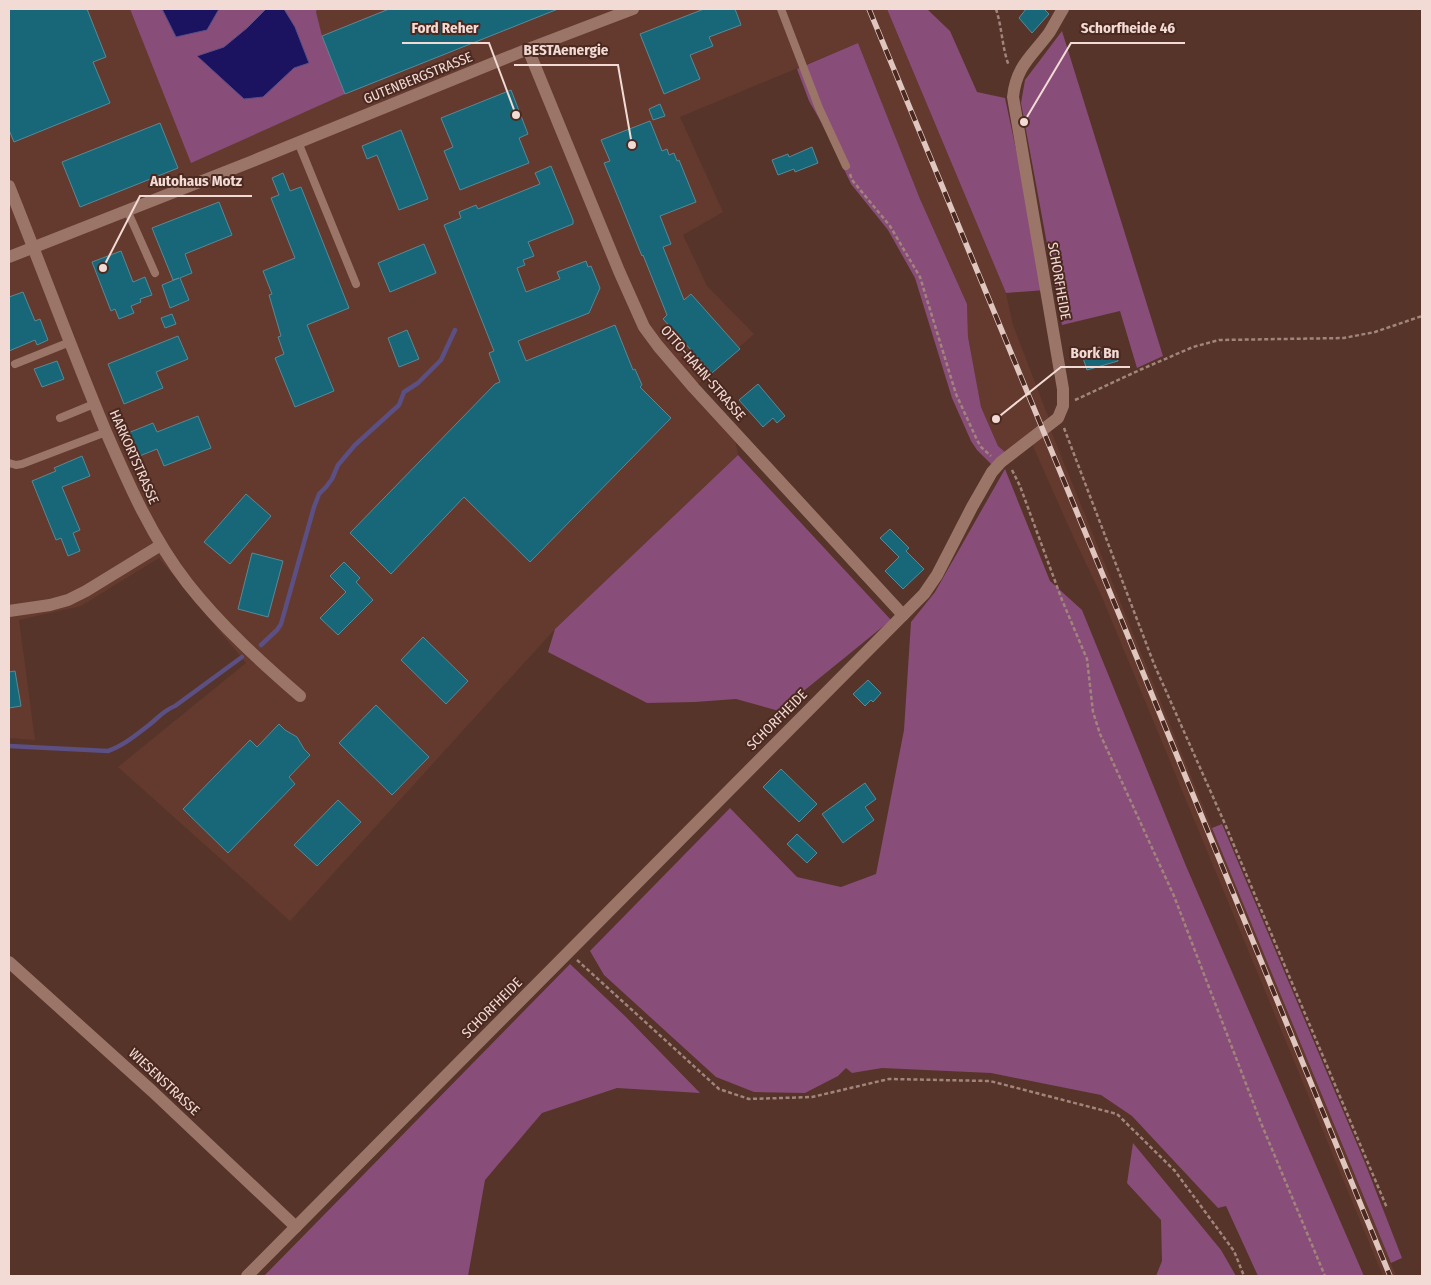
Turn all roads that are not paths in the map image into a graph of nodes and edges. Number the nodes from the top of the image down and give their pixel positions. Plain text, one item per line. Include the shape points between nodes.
1 (633, 9) edge
2 (781, 9) edge
3 (1063, 9) edge
4 (528, 49) junction
5 (298, 142) junction
6 (846, 166) road end
7 (9, 186) edge
8 (128, 210) junction
9 (33, 247) junction
10 (9, 257) edge
11 (155, 274) dead end
12 (356, 284) dead end
13 (70, 342) junction
14 (16, 364) dead end
15 (94, 404) junction
16 (60, 418) dead end
17 (106, 432) junction
18 (9, 463) edge
19 (161, 545) junction
20 (9, 611) edge
21 (903, 615) junction
22 (300, 696) dead end
23 (9, 962) edge
24 (296, 1227) junction
25 (247, 1276) edge

1 - 4 street, GUTENBERGSTRASSE
2 - 6 lane via 819,108
3 - 21 street, SCHORFHEIDE via 1024,63 1013,97 1063,389 1062,409 1058,418 992,472 937,575
4 - 5 street, GUTENBERGSTRASSE
4 - 21 street, OTTO-HAHN-STRASSE via 644,327 694,388
5 - 8 street, GUTENBERGSTRASSE
5 - 12 lane
7 - 9 street, HARKORTSTRASSE
8 - 9 street, GUTENBERGSTRASSE
8 - 11 lane
9 - 10 street, GUTENBERGSTRASSE
9 - 13 street, HARKORTSTRASSE
13 - 14 lane
13 - 15 street, HARKORTSTRASSE
15 - 16 lane
15 - 17 street, HARKORTSTRASSE
17 - 18 lane via 22,464
17 - 19 street, HARKORTSTRASSE via 142,512
19 - 20 street via 68,600
19 - 22 street, HARKORTSTRASSE via 188,584 216,616
21 - 24 street, SCHORFHEIDE
23 - 24 street, WIESENSTRASSE
24 - 25 street, SCHORFHEIDE

